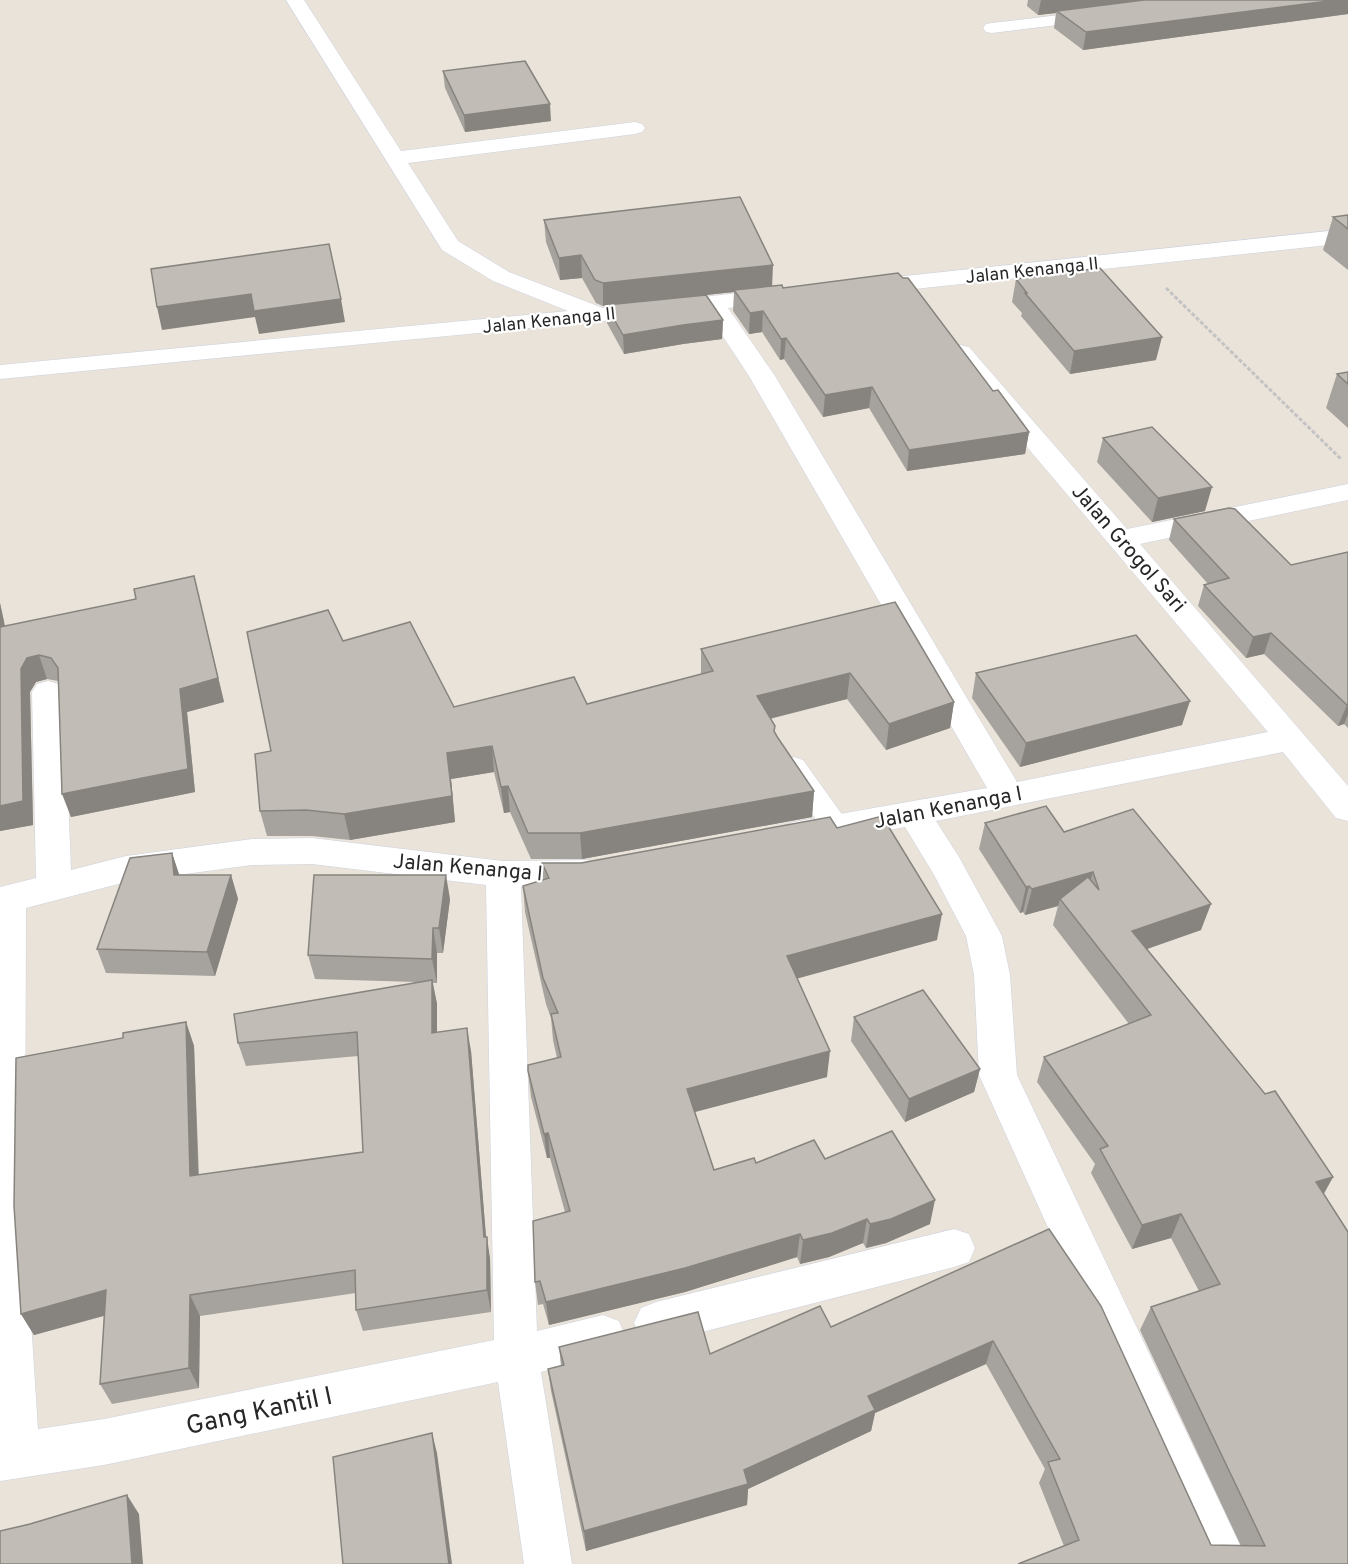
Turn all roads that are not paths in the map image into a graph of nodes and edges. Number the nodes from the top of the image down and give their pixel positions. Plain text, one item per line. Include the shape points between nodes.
1 (295, 0) edge
2 (1116, 13) edge
3 (992, 28) dead end
4 (635, 128) dead end
5 (396, 158) junction
6 (1348, 236) edge
7 (843, 290) edge
8 (796, 294) edge
9 (712, 303) junction
10 (602, 315) junction
11 (944, 331) edge
12 (0, 372) edge
13 (1348, 492) edge
14 (1121, 538) junction
15 (48, 692) dead end
16 (1290, 739) junction
17 (787, 756) edge
18 (1008, 796) junction
19 (1348, 809) edge
20 (913, 813) junction
21 (836, 827) junction
22 (767, 840) edge
23 (616, 868) edge
24 (503, 874) junction
25 (54, 887) junction
26 (4, 900) edge
27 (954, 1248) dead end
28 (516, 1357) junction
29 (8, 1456) edge
30 (548, 1564) edge
31 (1225, 1564) edge

1 - 5 street
2 - 3 street
4 - 5 street
5 - 10 street via 450,245 472,262 500,277
6 - 7 street, Jalan Kenanga II via 1136,259 920,292
8 - 9 street, Jalan Kenanga II
9 - 10 street, Jalan Kenanga II
9 - 18 street via 762,376
10 - 12 street, Jalan Kenanga II
11 - 14 street, Jalan Grogol Sari
13 - 14 street
14 - 16 street, Jalan Grogol Sari
15 - 25 street
16 - 18 street, Jalan Kenanga I
16 - 19 street, Jalan Grogol Sari
17 - 21 lane
18 - 20 street, Jalan Kenanga I
20 - 21 street, Jalan Kenanga I
20 - 31 street via 984,936 992,975 998,1075
21 - 22 street, Jalan Kenanga I
23 - 24 street, Jalan Kenanga I via 582,874
24 - 25 street, Jalan Kenanga I via 312,851 252,852 126,869
24 - 28 street
25 - 26 street, Jalan Kenanga I
26 - 29 street
27 - 28 street, Gang Kantil I
28 - 29 street, Gang Kantil I via 104,1442
28 - 30 street

